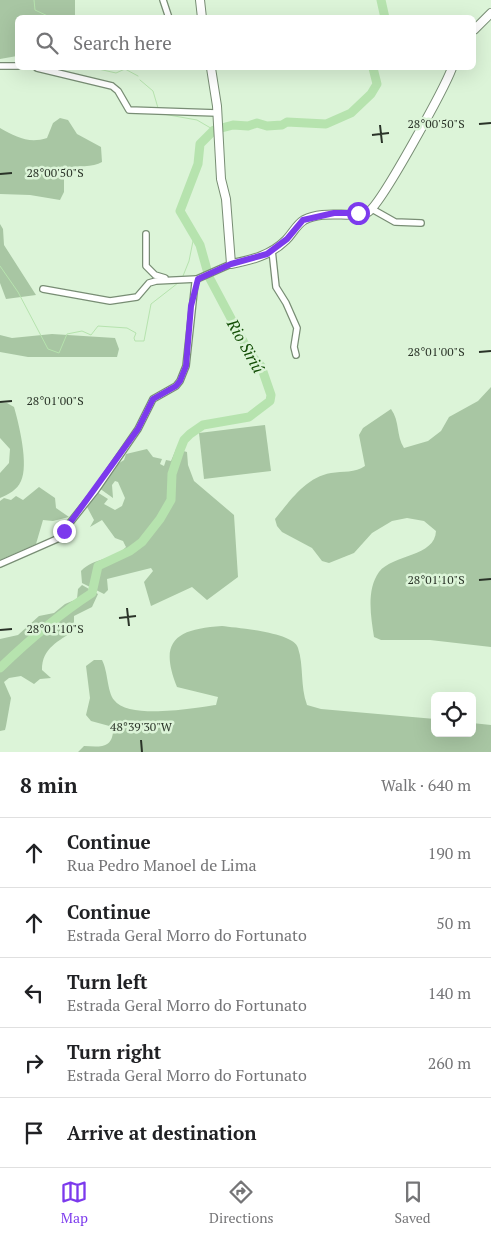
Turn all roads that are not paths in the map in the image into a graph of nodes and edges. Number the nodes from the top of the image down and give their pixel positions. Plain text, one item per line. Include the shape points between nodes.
1 (164, 0) edge
2 (200, 0) edge
3 (491, 13) edge
4 (169, 15) edge
5 (202, 15) edge
6 (476, 28) edge
7 (0, 66) edge
8 (15, 66) edge
9 (45, 70) edge
10 (211, 70) edge
11 (451, 70) edge
12 (217, 113) junction
13 (372, 208) junction
14 (421, 223) dead end
15 (146, 234) dead end
16 (272, 250) junction
17 (231, 264) junction
18 (167, 279) junction
19 (198, 279) junction
20 (43, 289) dead end
21 (296, 355) dead end
22 (0, 564) edge

1 - 4 street
2 - 5 street
3 - 6 street
7 - 8 street
9 - 12 street via 112,86 129,110
10 - 12 street
11 - 13 street via 389,186
12 - 17 street
13 - 14 street via 395,222
13 - 16 street via 367,212 334,213 303,220 287,239
15 - 18 street via 146,266 155,275
16 - 17 street via 261,257
16 - 21 street via 276,287 297,328
17 - 19 street
18 - 19 street
18 - 20 street via 149,283 137,297 115,301
19 - 22 street via 191,306 186,366 180,381 153,399 138,429 57,539

